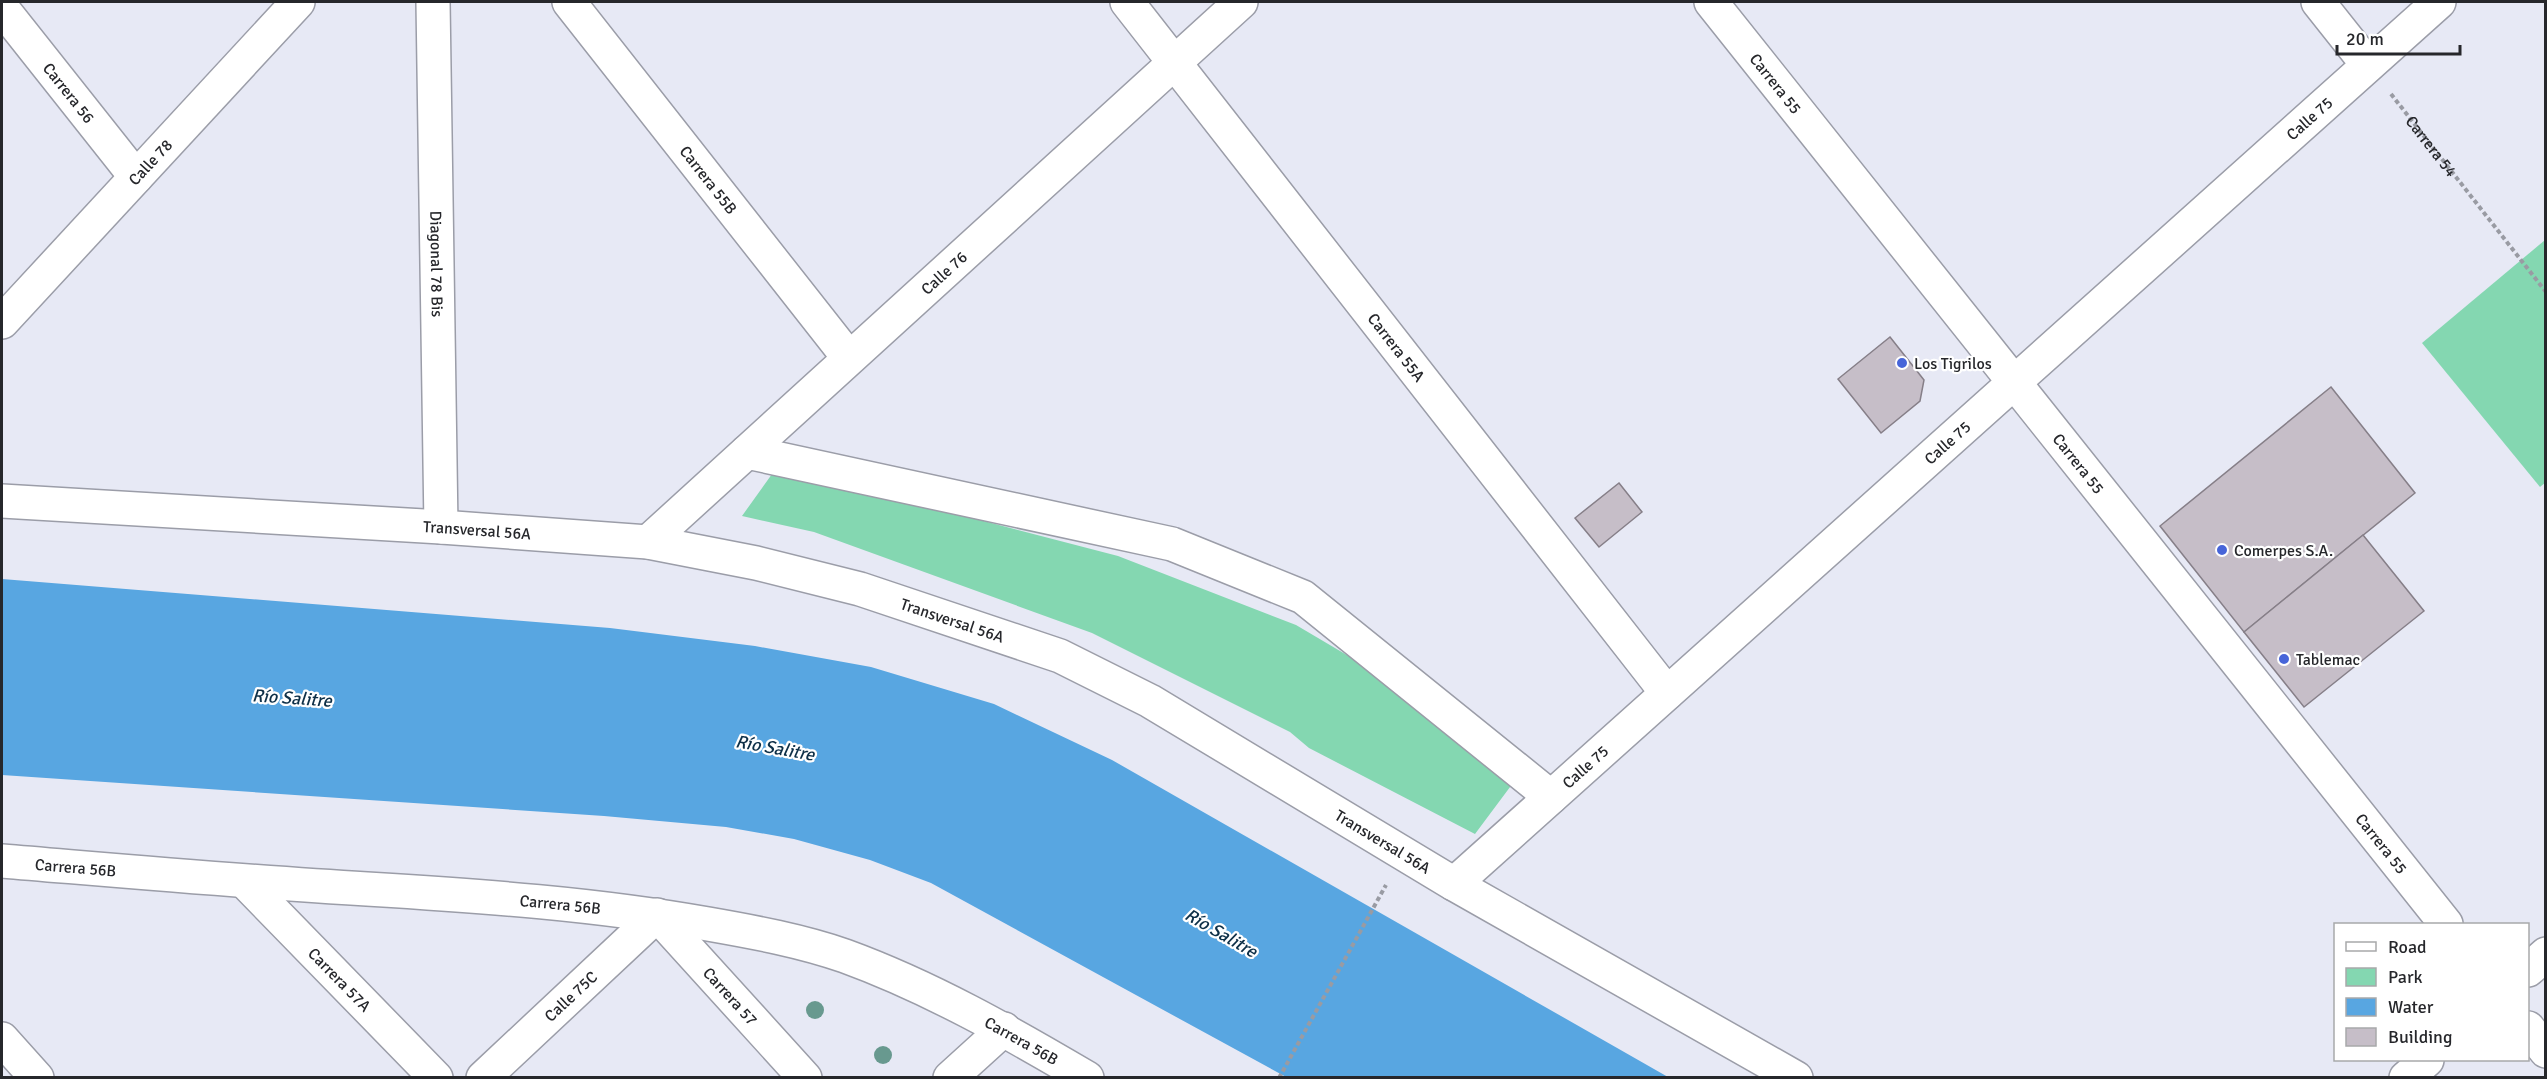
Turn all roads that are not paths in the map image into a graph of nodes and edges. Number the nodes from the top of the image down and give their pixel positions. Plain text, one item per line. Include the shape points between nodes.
1 (298, 2) edge
2 (433, 2) edge
3 (569, 2) edge
4 (1127, 2) edge
5 (1241, 2) edge
6 (1711, 2) edge
7 (2318, 2) edge
8 (2439, 2) edge
9 (2, 8) edge
10 (1174, 62) junction
11 (2368, 65) junction
12 (136, 177) junction
13 (2, 322) edge
14 (849, 358) junction
15 (2015, 381) junction
16 (747, 452) junction
17 (2, 501) edge
18 (441, 527) junction
19 (648, 542) junction
20 (1666, 693) junction
21 (1551, 797) junction
22 (2, 861) edge
23 (245, 882) junction
24 (1454, 884) junction
25 (657, 915) junction
26 (2445, 923) edge
27 (2546, 954) edge
28 (2529, 969) edge
29 (1004, 1029) junction
30 (2529, 1029) edge
31 (2, 1039) edge
32 (2546, 1051) edge
33 (2425, 1061) edge
34 (37, 1077) edge
35 (436, 1077) edge
36 (483, 1077) edge
37 (805, 1077) edge
38 (950, 1077) edge
39 (1087, 1077) edge
40 (1796, 1077) edge
41 (2406, 1077) edge

1 - 12 street, Calle 78
2 - 18 street, Diagonal 78 Bis
3 - 14 street, Carrera 55B
4 - 10 street, Carrera 55A
5 - 10 street, Calle 76
6 - 15 street, Carrera 55
7 - 11 street
8 - 11 street, Calle 75
9 - 12 street, Carrera 56
10 - 14 street, Calle 76
10 - 20 street, Carrera 55A
11 - 15 street, Calle 75
12 - 13 street, Calle 78
14 - 16 street, Calle 76
15 - 20 street, Calle 75
15 - 26 street, Carrera 55
16 - 19 street, Calle 76
16 - 21 street via 1172,544 1303,597
17 - 18 street, Transversal 56A
18 - 19 street, Transversal 56A
19 - 24 street, Transversal 56A via 860,589 1060,656 1150,701
20 - 21 street, Calle 75
21 - 24 street, Calle 75
22 - 23 street, Carrera 56B
23 - 25 street, Carrera 56B via 481,896
23 - 35 street, Carrera 57A
24 - 40 street, Transversal 56A
25 - 29 street, Carrera 56B via 752,932 844,956
25 - 36 street, Calle 75C
25 - 37 street, Carrera 57
27 - 28 street
29 - 38 street
29 - 39 street, Carrera 56B
30 - 32 street
31 - 34 street
33 - 41 street

